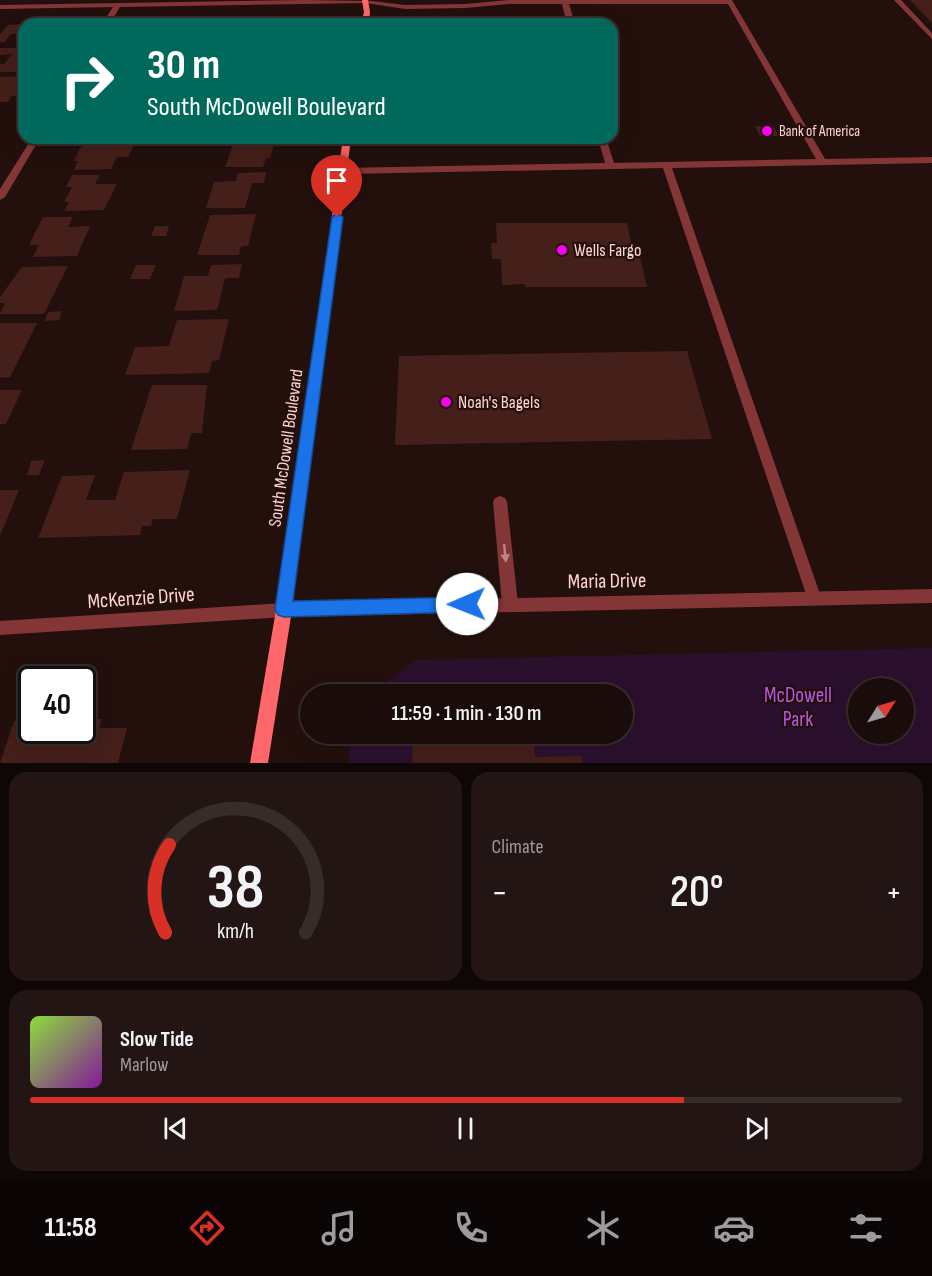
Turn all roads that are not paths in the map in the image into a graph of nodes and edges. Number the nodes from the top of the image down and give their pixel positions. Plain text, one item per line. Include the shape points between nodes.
1 (368, 0) edge
2 (494, 0) edge
3 (897, 0) edge
4 (565, 1) edge
5 (730, 1) edge
6 (508, 2) junction
7 (117, 7) junction
8 (0, 8) edge
9 (110, 18) edge
10 (366, 18) edge
11 (569, 18) edge
12 (932, 37) edge
13 (32, 144) edge
14 (346, 144) edge
15 (604, 144) edge
16 (932, 160) edge
17 (822, 162) junction
18 (667, 165) junction
19 (610, 166) junction
20 (343, 171) junction
21 (0, 197) edge
22 (500, 502) dead end
23 (932, 596) edge
24 (813, 597) junction
25 (510, 604) junction
26 (284, 609) junction
27 (0, 628) edge
28 (259, 763) edge

1 - 6 street via 405,7
1 - 7 street
1 - 10 main road
2 - 6 street
3 - 12 street
4 - 5 street
4 - 6 street
4 - 11 street
5 - 17 street
7 - 8 street
7 - 9 street
13 - 21 street
14 - 20 main road, South McDowell Boulevard
15 - 19 street
16 - 17 street
17 - 18 street
18 - 19 street
18 - 24 street
19 - 20 street
20 - 26 main road, South McDowell Boulevard
22 -> 25 street
23 - 24 street, Maria Drive
24 - 25 street, Maria Drive
25 - 26 street, Maria Drive
26 - 27 street, McKenzie Drive
26 - 28 main road, South McDowell Boulevard

